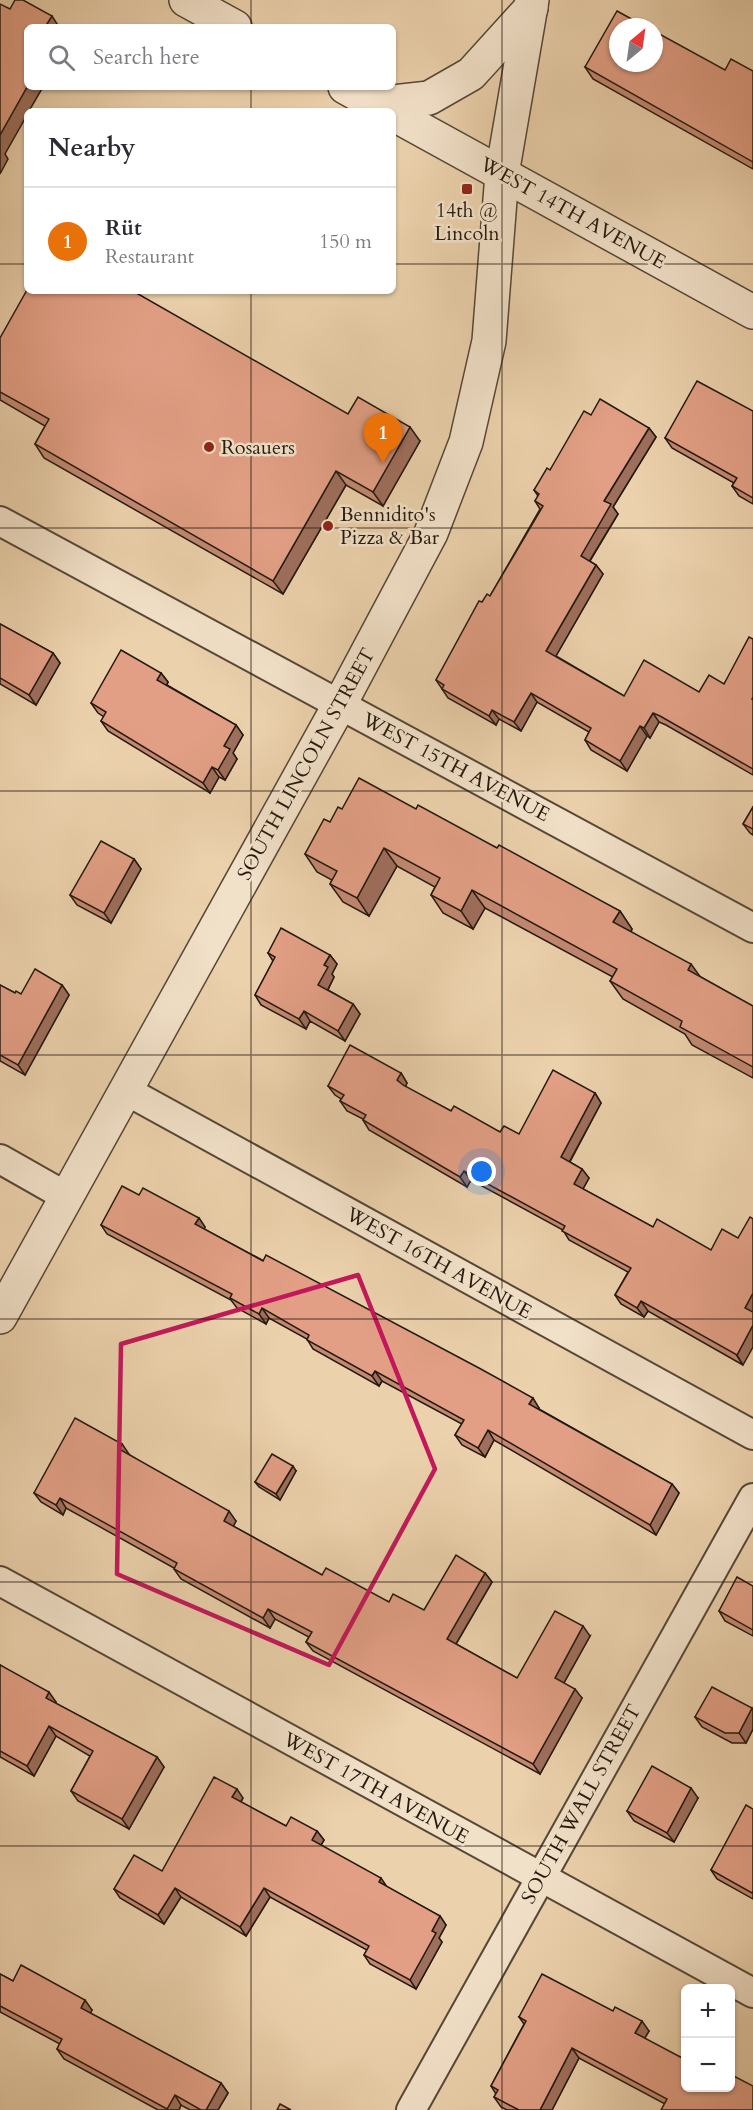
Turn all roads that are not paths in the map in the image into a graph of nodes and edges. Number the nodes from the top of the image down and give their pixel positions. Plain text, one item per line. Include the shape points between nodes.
1 (186, 0) edge
2 (532, 4) edge
3 (230, 24) edge
4 (350, 90) edge
5 (383, 108) edge
6 (389, 108) edge
7 (396, 115) edge
8 (502, 174) junction
9 (753, 312) edge
10 (0, 521) edge
11 (340, 704) junction
12 (753, 928) edge
13 (125, 1090) junction
14 (0, 1159) edge
15 (67, 1197) junction
16 (0, 1317) edge
17 (753, 1435) edge
18 (753, 1498) edge
19 (0, 1581) edge
20 (540, 1878) junction
21 (753, 1993) edge
22 (411, 2110) edge

1 - 3 street
2 - 6 street via 471,74 429,98
2 - 8 street, SOUTH LINCOLN STREET
4 - 5 street, WEST 14TH AVENUE
7 - 8 street, WEST 14TH AVENUE
8 - 9 street, WEST 14TH AVENUE
8 - 11 street, SOUTH LINCOLN STREET via 489,341 466,442 431,533
10 - 11 street, WEST 15TH AVENUE
11 - 12 street, WEST 15TH AVENUE
11 - 13 street, SOUTH LINCOLN STREET
13 - 15 street, SOUTH LINCOLN STREET
13 - 17 street, WEST 16TH AVENUE
14 - 15 street
15 - 16 street, SOUTH LINCOLN STREET
18 - 20 street, SOUTH WALL STREET
19 - 20 street, WEST 17TH AVENUE
20 - 21 street, WEST 17TH AVENUE
20 - 22 street, SOUTH WALL STREET

